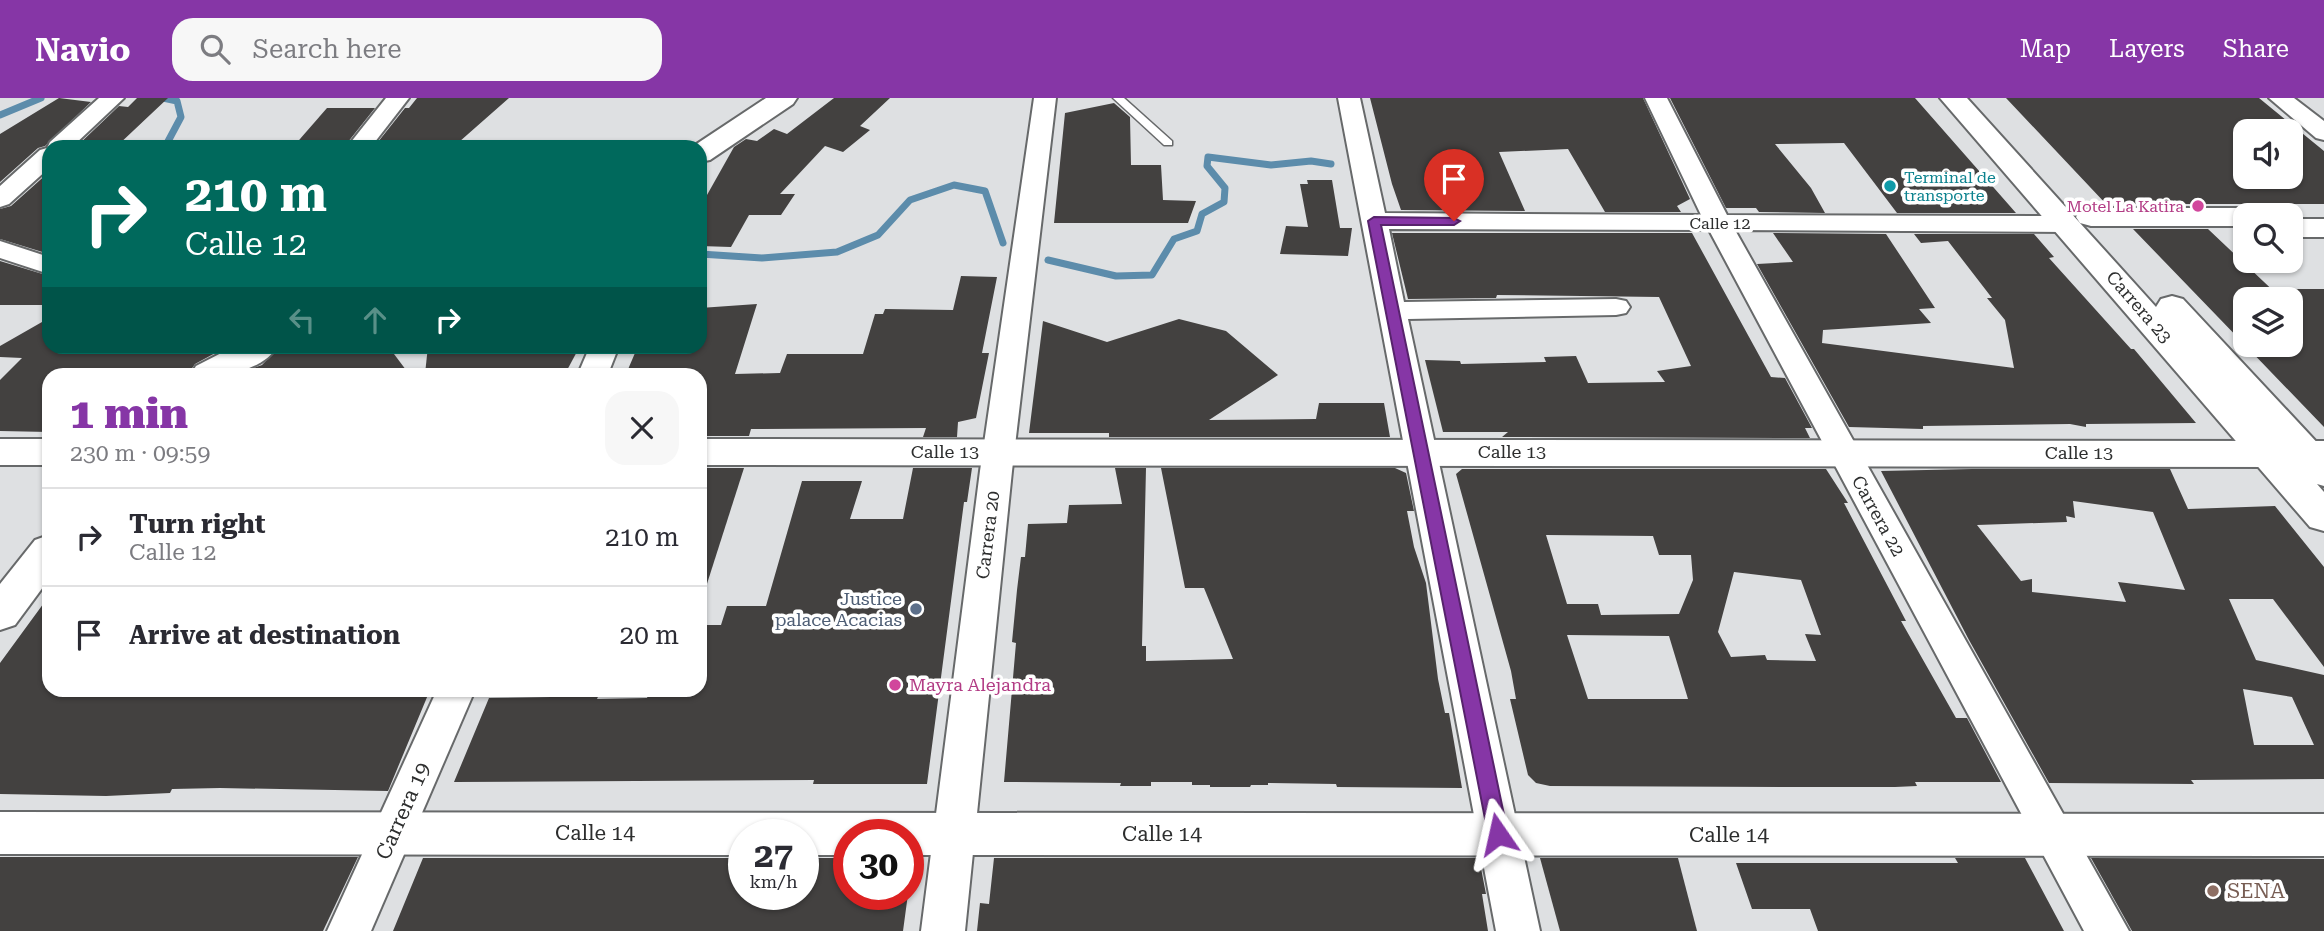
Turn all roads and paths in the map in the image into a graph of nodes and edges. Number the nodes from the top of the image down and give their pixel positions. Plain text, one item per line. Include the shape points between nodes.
1 (113, 98) edge
2 (398, 98) edge
3 (784, 98) edge
4 (1045, 98) edge
5 (1118, 98) edge
6 (1349, 98) edge
7 (1656, 98) edge
8 (1953, 98) edge
9 (1980, 98) edge
10 (2280, 98) edge
11 (2324, 133) edge
12 (66, 140) edge
13 (365, 140) edge
14 (1168, 143) dead end
15 (707, 149) edge
16 (42, 161) edge
17 (0, 199) edge
18 (2233, 217) edge
19 (2303, 217) edge
20 (2324, 217) edge
21 (1374, 221) junction
22 (1718, 223) junction
23 (2086, 223) junction
24 (2233, 228) edge
25 (2303, 228) edge
26 (2324, 228) edge
27 (0, 249) edge
28 (42, 264) edge
29 (1616, 307) dead end
30 (1392, 311) junction
31 (247, 354) edge
32 (220, 368) edge
33 (0, 452) edge
34 (42, 452) edge
35 (998, 452) junction
36 (1421, 452) junction
37 (1843, 452) junction
38 (707, 453) edge
39 (2266, 453) junction
40 (2318, 460) edge
41 (2324, 517) edge
42 (42, 559) edge
43 (0, 614) edge
44 (453, 697) edge
45 (0, 832) edge
46 (394, 833) junction
47 (954, 834) junction
48 (1498, 834) junction
49 (2054, 835) junction
50 (2324, 835) edge
51 (349, 931) edge
52 (943, 931) edge
53 (1518, 931) edge
54 (2107, 931) edge

1 - 12 street
2 - 13 street
3 - 15 street
4 - 35 street, Carrera 20
5 - 14 lane
6 - 21 street
7 - 22 street, Carrera 22
8 - 23 street, Carrera 23
9 - 23 street, Carrera 23
10 - 11 street
16 - 17 street
18 - 23 street, Calle 12
19 - 20 street
21 - 22 street, Calle 12
21 - 30 street
22 - 23 street, Calle 12
22 - 37 street, Carrera 22
23 - 24 street, Calle 12
23 - 39 street, Carrera 23
23 - 40 street, Carrera 23
25 - 26 street
27 - 28 street
29 - 30 street
30 - 36 street
31 - 32 street
33 - 34 street
35 - 36 street, Calle 13
35 - 38 street, Calle 13
35 - 47 street, Carrera 20
36 - 37 street, Calle 13
36 - 48 street
37 - 39 street, Calle 13
37 - 49 street, Carrera 22
39 - 40 street, Calle 13
39 - 41 street, Carrera 23
42 - 43 street
44 - 46 street, Carrera 19
45 - 46 street, Calle 14
46 - 47 street, Calle 14
46 - 51 street, Carrera 19
47 - 48 street, Calle 14
47 - 52 street, Carrera 20
48 - 49 street, Calle 14
48 - 53 street
49 - 50 street, Calle 14
49 - 54 street, Carrera 22

